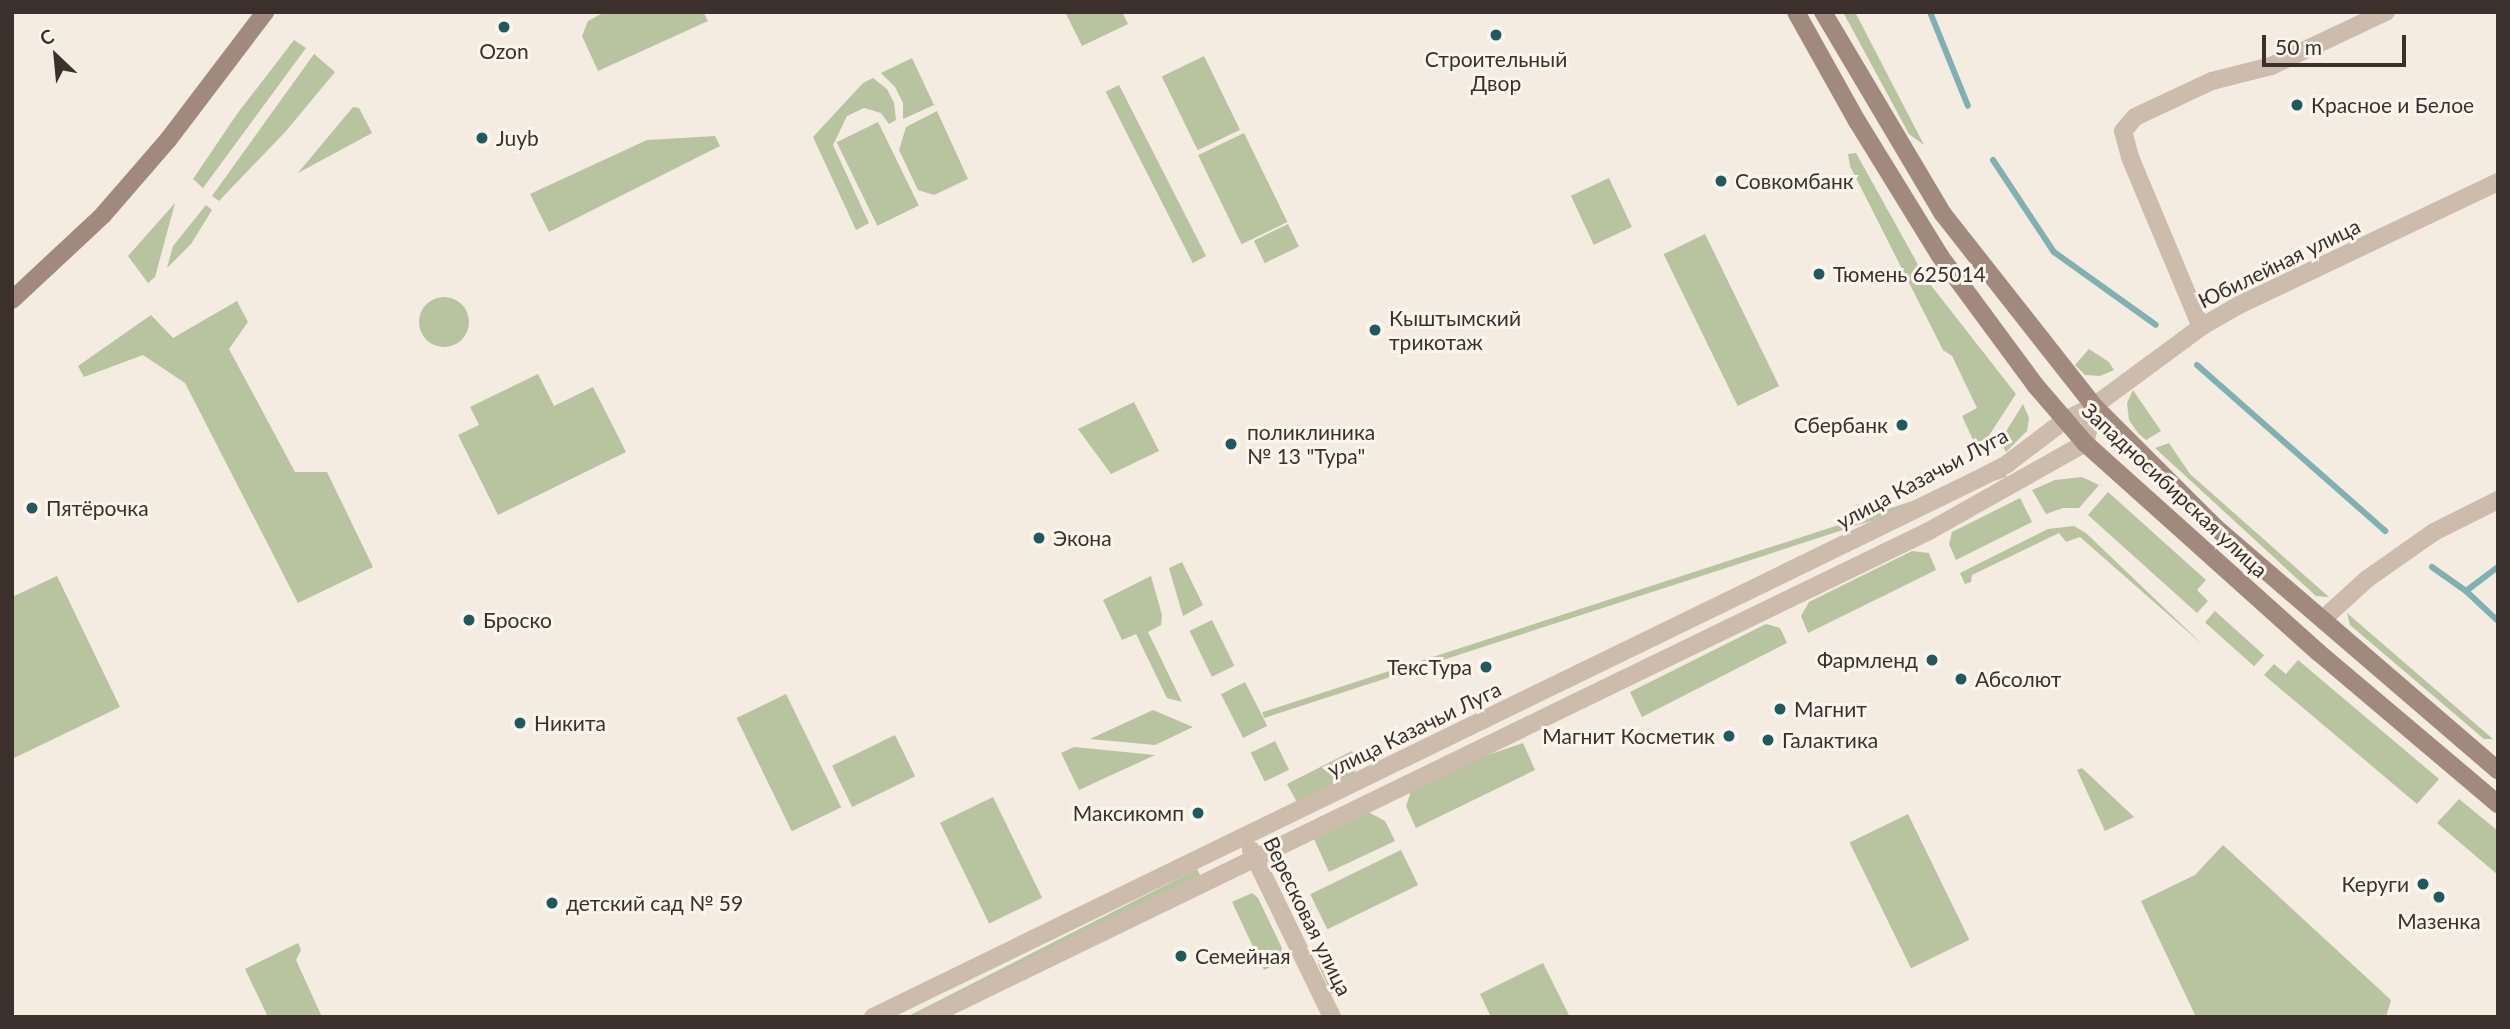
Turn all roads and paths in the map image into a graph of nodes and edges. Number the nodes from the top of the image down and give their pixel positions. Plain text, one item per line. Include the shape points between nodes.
1 (265, 12) edge
2 (1796, 12) edge
3 (1823, 12) edge
4 (2386, 12) edge
5 (2498, 182) edge
6 (12, 300) edge
7 (2201, 327) junction
8 (2094, 406) junction
9 (2065, 420) junction
10 (2085, 443) junction
11 (2498, 500) edge
12 (2323, 619) junction
13 (2498, 770) edge
14 (2498, 804) edge
15 (1244, 836) junction
16 (1255, 859) junction
17 (873, 1017) edge
18 (928, 1017) edge
19 (1332, 1017) edge

1 - 6 main road via 168,140 103,215
2 - 9 main road, Западносибирская улица via 1940,256
3 - 8 main road, Западносибирская улица via 1943,214
4 - 7 street via 2271,66 2212,81 2135,117 2123,131
5 - 7 street, Юбилейная улица
7 - 8 street, Юбилейная улица
8 - 9 street, улица Казачьи Луга
8 - 10 street
8 - 12 main road, Западносибирская улица via 2215,527
9 - 10 main road, Западносибирская улица
9 - 15 street, улица Казачьи Луга via 1982,477
10 - 14 main road, Западносибирская улица via 2318,652
10 - 16 street via 1929,531
11 - 12 street via 2434,532 2367,579
12 - 13 main road, Западносибирская улица
15 - 16 street, Вересковая улица
15 - 17 street, улица Казачьи Луга
16 - 18 street
16 - 19 street, Вересковая улица

